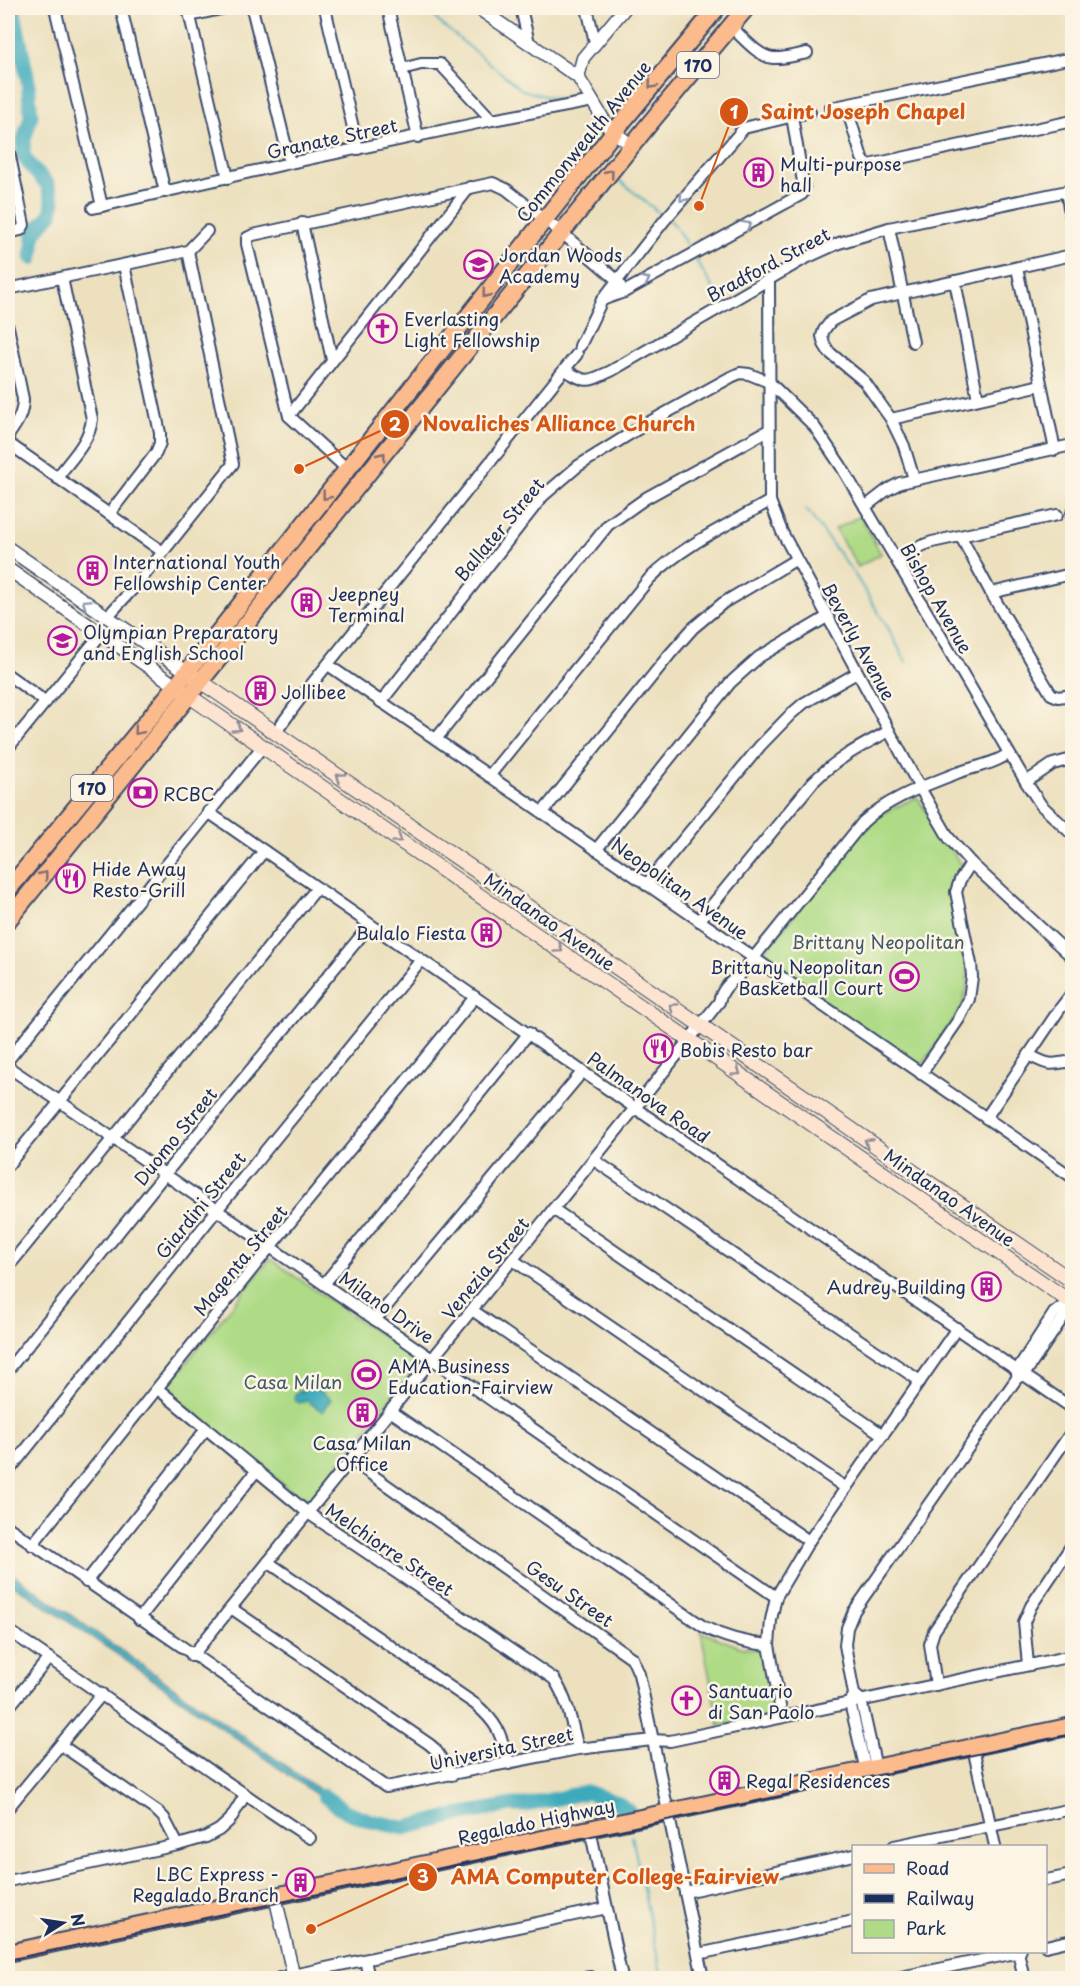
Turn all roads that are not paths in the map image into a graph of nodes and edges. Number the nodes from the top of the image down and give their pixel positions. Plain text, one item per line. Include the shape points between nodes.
1 (55, 8) edge
2 (121, 8) edge
3 (225, 8) edge
4 (252, 8) edge
5 (325, 8) edge
6 (388, 8) edge
7 (478, 8) edge
8 (521, 8) edge
9 (587, 8) edge
10 (625, 8) edge
11 (717, 8) edge
12 (746, 8) edge
13 (189, 12) edge
14 (730, 26) junction
15 (595, 42) junction
16 (529, 43) junction
17 (807, 53) dead end
18 (1072, 58) edge
19 (402, 69) junction
20 (578, 77) junction
21 (593, 101) junction
22 (846, 105) junction
23 (830, 108) dead end
24 (810, 112) dead end
25 (792, 116) junction
26 (492, 120) junction
27 (1072, 121) edge
28 (613, 133) junction
29 (418, 137) junction
30 (632, 146) junction
31 (8, 147) edge
32 (358, 149) junction
33 (290, 163) junction
34 (228, 178) junction
35 (11, 181) edge
36 (470, 187) junction
37 (569, 188) junction
38 (1069, 191) edge
39 (165, 192) junction
40 (587, 202) junction
41 (544, 219) junction
42 (302, 223) junction
43 (1072, 223) edge
44 (889, 228) junction
45 (207, 231) dead end
46 (8, 233) edge
47 (562, 233) junction
48 (188, 251) junction
49 (1072, 255) edge
50 (124, 265) junction
51 (1017, 268) junction
52 (62, 278) junction
53 (616, 280) junction
54 (769, 280) junction
55 (955, 281) junction
56 (8, 289) edge
57 (624, 292) junction
58 (903, 293) junction
59 (602, 300) junction
60 (8, 327) edge
61 (913, 342) dead end
62 (446, 344) junction
63 (462, 357) junction
64 (332, 360) junction
65 (565, 370) junction
66 (769, 382) junction
67 (1041, 385) junction
68 (978, 399) junction
69 (289, 416) junction
70 (891, 419) junction
71 (769, 430) junction
72 (8, 436) edge
73 (8, 443) edge
74 (1072, 446) edge
75 (1055, 450) junction
76 (347, 469) junction
77 (57, 478) junction
78 (914, 479) junction
79 (770, 501) junction
80 (865, 507) junction
81 (109, 514) junction
82 (1057, 515) dead end
83 (961, 537) junction
84 (8, 548) edge
85 (163, 552) junction
86 (795, 560) junction
87 (898, 563) junction
88 (8, 569) edge
89 (1071, 574) dead end
90 (991, 593) junction
91 (107, 617) junction
92 (827, 617) junction
93 (101, 634) junction
94 (328, 665) junction
95 (857, 672) junction
96 (8, 675) edge
97 (194, 676) junction
98 (182, 691) junction
99 (1072, 695) edge
100 (46, 702) junction
101 (381, 702) junction
102 (889, 731) junction
103 (275, 733) junction
104 (436, 740) junction
105 (263, 746) junction
106 (8, 748) edge
107 (1008, 753) junction
108 (1072, 759) edge
109 (489, 776) junction
110 (1026, 782) junction
111 (920, 789) junction
112 (208, 812) junction
113 (542, 813) junction
114 (1072, 834) edge
115 (596, 850) junction
116 (264, 851) junction
117 (971, 863) junction
118 (646, 885) junction
119 (317, 888) junction
120 (8, 890) edge
121 (8, 921) edge
122 (699, 921) junction
123 (370, 924) junction
124 (1072, 957) edge
125 (753, 958) junction
126 (421, 960) junction
127 (1072, 993) edge
128 (475, 997) junction
129 (701, 1025) junction
130 (528, 1033) junction
131 (690, 1040) junction
132 (1029, 1055) junction
133 (8, 1060) edge
134 (1072, 1061) edge
135 (8, 1067) edge
136 (583, 1071) junction
137 (921, 1074) junction
138 (59, 1101) junction
139 (635, 1108) junction
140 (986, 1118) junction
141 (112, 1137) junction
142 (594, 1160) junction
143 (8, 1165) edge
144 (165, 1174) junction
145 (1072, 1177) edge
146 (554, 1209) junction
147 (217, 1210) junction
148 (270, 1247) junction
149 (513, 1260) junction
150 (8, 1267) edge
151 (1072, 1281) edge
152 (324, 1284) junction
153 (1071, 1300) edge
154 (472, 1310) junction
155 (375, 1320) junction
156 (957, 1329) junction
157 (432, 1359) junction
158 (8, 1370) edge
159 (1019, 1374) junction
160 (920, 1381) junction
161 (158, 1389) junction
162 (1072, 1408) edge
163 (390, 1411) junction
164 (207, 1429) junction
165 (1072, 1431) edge
166 (883, 1435) junction
167 (351, 1460) junction
168 (257, 1470) junction
169 (8, 1472) edge
170 (846, 1488) junction
171 (308, 1513) junction
172 (8, 1527) edge
173 (809, 1541) junction
174 (32, 1545) junction
175 (1072, 1545) edge
176 (268, 1562) junction
177 (86, 1582) junction
178 (776, 1597) junction
179 (231, 1608) junction
180 (139, 1619) junction
181 (8, 1630) edge
182 (770, 1645) junction
183 (192, 1656) junction
184 (1072, 1656) edge
185 (49, 1658) junction
186 (1028, 1665) junction
187 (936, 1685) junction
188 (102, 1694) junction
189 (855, 1699) junction
190 (8, 1707) edge
191 (782, 1717) junction
192 (1072, 1726) edge
193 (1072, 1737) edge
194 (652, 1740) junction
195 (61, 1745) junction
196 (578, 1749) junction
197 (975, 1757) junction
198 (509, 1764) junction
199 (872, 1774) junction
200 (452, 1775) junction
201 (245, 1796) junction
202 (8, 1808) edge
203 (1072, 1809) edge
204 (669, 1817) junction
205 (990, 1826) junction
206 (591, 1833) junction
207 (310, 1838) dead end
208 (178, 1845) junction
209 (899, 1845) edge
210 (994, 1845) edge
211 (852, 1855) edge
212 (1072, 1875) edge
213 (1047, 1880) edge
214 (8, 1881) edge
215 (685, 1892) junction
216 (276, 1900) junction
217 (607, 1908) junction
218 (852, 1921) edge
219 (1072, 1940) edge
220 (1047, 1946) edge
221 (8, 1953) edge
222 (1014, 1953) edge
223 (1019, 1953) edge
224 (698, 1954) junction
225 (365, 1960) junction
226 (8, 1961) edge
227 (294, 1977) edge
228 (279, 1978) edge
229 (369, 1978) edge
230 (622, 1978) edge
231 (703, 1978) edge
232 (897, 1978) edge
233 (1024, 1978) edge

1 - 39 street, Granate Street via 98,207
2 - 39 street
3 - 13 street
4 - 33 street
5 - 32 street
6 - 19 street
7 - 16 street
8 - 16 street
9 - 15 street
10 - 15 street
11 -> 28 main road, Commonwealth Avenue / 170
12 - 14 main road, Commonwealth Avenue / 170
13 - 34 street
14 - 17 street via 772,58
14 - 30 main road, Commonwealth Avenue / 170
15 - 20 street via 581,63
16 - 20 street
18 - 22 street
19 - 26 street via 440,64
19 - 29 street
20 - 21 street
21 - 26 street, Granate Street
21 - 28 street
22 - 23 street
22 - 27 street via 862,158 869,165
24 - 25 street
25 -> 53 street via 744,128
57 -> 25 street via 802,194
26 - 29 street, Granate Street
28 - 30 street
28 - 37 main road, Commonwealth Avenue / 170
29 - 32 street, Granate Street
40 -> 30 main road, Commonwealth Avenue / 170
31 - 35 street
32 - 33 street, Granate Street
33 - 34 street, Granate Street
34 - 39 street, Granate Street
35 - 46 street via 23,228
36 - 41 street via 499,185
36 - 42 street
36 - 64 street
37 - 40 main road
37 - 41 main road, Commonwealth Avenue / 170
38 - 43 street
38 - 44 street, Bradford Street
40 - 47 main road, Commonwealth Avenue / 170
41 - 47 street
41 -> 62 main road, Commonwealth Avenue / 170
42 - 64 street
42 - 69 street via 248,238
44 - 54 street, Bradford Street via 839,243
44 - 58 street
45 - 48 street
47 - 53 street
47 - 63 main road, Commonwealth Avenue / 170
48 - 50 street
48 - 85 street via 233,464
49 - 51 street
50 - 52 street
50 - 81 street via 160,443
51 - 55 street
51 - 67 street
52 - 56 street
52 - 77 street via 92,419 86,438
53 - 57 street
53 - 59 street
54 - 65 street, Bradford Street via 589,381
54 - 66 street, Beverly Avenue
55 - 58 street
55 - 68 street
57 - 59 street
58 - 61 street
58 - 70 street via 871,300 831,321 822,336 829,352 864,381
59 - 65 street
60 - 72 street via 23,399 20,419
62 - 63 main road
62 - 76 main road, Commonwealth Avenue / 170
97 -> 63 main road, Commonwealth Avenue / 170
64 - 69 street
65 - 94 street
66 - 71 street, Beverly Avenue
66 - 80 street, Bishop Avenue via 810,420
66 - 101 street, Ballater Street via 740,373 645,424 578,466 543,496
67 - 68 street
67 - 75 street
68 - 70 street
69 - 76 street
70 - 78 street
71 - 79 street, Beverly Avenue
71 - 104 street via 646,498 608,525
73 - 77 street
74 - 75 street
75 - 78 street
76 -> 97 main road, Commonwealth Avenue / 170
77 - 81 street
78 - 80 street via 887,490
79 - 86 street, Beverly Avenue
79 - 109 street via 665,563
80 - 87 street, Bishop Avenue
81 - 85 street
82 - 83 street
83 - 87 street via 921,546
83 - 90 street
91 -> 84 street, Mindanao Avenue
85 - 91 street
86 - 92 street, Beverly Avenue
86 - 113 street via 723,603 693,628
87 - 107 street, Bishop Avenue
88 - 93 street, Mindanao Avenue
89 - 90 street
90 - 99 street via 1050,693 1058,698
91 - 97 street, Mindanao Avenue
92 - 95 street, Beverly Avenue
92 - 115 street via 759,657 730,683
93 - 98 street, Mindanao Avenue
93 - 100 street
94 - 101 street, Neopolitan Avenue
94 - 103 street
95 - 102 street, Beverly Avenue
95 - 118 street via 791,714
96 - 100 street
97 - 98 main road, Commonwealth Avenue / 170
97 - 103 main road, Mindanao Avenue
98 -> 105 main road, Mindanao Avenue
98 -> 120 main road, Commonwealth Avenue / 170
121 -> 98 main road, Commonwealth Avenue / 170
100 - 106 street
101 - 104 street, Neopolitan Avenue
102 - 111 street, Beverly Avenue
102 - 122 street via 826,769
103 - 105 main road
129 -> 103 main road, Mindanao Avenue
104 - 109 street, Neopolitan Avenue
105 - 112 street
105 -> 131 main road, Mindanao Avenue
107 - 110 street, Bishop Avenue
107 - 111 street, Venezia Street via 1000,760
108 - 110 street via 1053,764
109 - 113 street, Neopolitan Avenue
110 - 114 street, Bishop Avenue via 1041,805
111 - 117 street, Beverly Avenue via 949,838
111 - 125 street, Venezia Street via 886,804 863,822
112 - 116 street, Palmanova Road
112 - 133 street
113 - 115 street, Neopolitan Avenue
115 - 118 street, Neopolitan Avenue
116 - 119 street, Palmanova Road
116 - 138 street
117 - 124 street, Beverly Avenue
117 - 137 street via 956,892 971,964 969,999
118 - 122 street, Neopolitan Avenue
119 - 123 street, Palmanova Road
119 - 141 street
122 - 125 street, Neopolitan Avenue
123 - 126 street, Palmanova Road
123 - 144 street, Duomo Street
125 - 129 street, Venezia Street via 720,995
125 - 137 street, Neopolitan Avenue
126 - 128 street, Palmanova Road
126 - 147 street, Giardini Street
127 - 132 street
128 - 130 street, Palmanova Road
128 - 148 street, Magenta Street
129 - 131 street, Venezia Street
151 -> 129 main road, Mindanao Avenue
130 - 136 street, Palmanova Road
130 - 152 street
131 - 139 street, Venezia Street
131 -> 153 main road, Mindanao Avenue
132 - 134 street via 1052,1065
132 - 140 street
135 - 138 street, Milano Drive
136 - 139 street, Palmanova Road
136 - 155 street
137 - 140 street, Neopolitan Avenue
138 - 141 street, Milano Drive
138 - 143 street
139 - 142 street, Venezia Street
139 - 156 street, Palmanova Road
140 - 145 street, Neopolitan Avenue
141 - 144 street, Milano Drive
141 - 150 street
142 - 146 street, Venezia Street
142 - 160 street
144 - 147 street, Milano Drive
144 - 158 street, Duomo Street
146 - 149 street, Venezia Street
146 - 166 street
147 - 148 street, Milano Drive
147 - 169 street, Giardini Street
148 - 152 street, Milano Drive
148 - 161 street, Magenta Street
149 - 154 street, Venezia Street
149 - 170 street
152 - 155 street, Milano Drive
153 - 159 street via 1054,1313
154 - 157 street, Venezia Street
154 - 173 street
155 - 157 street, Milano Drive
156 - 159 street, Palmanova Road
156 - 160 street
157 - 163 street, Venezia Street
157 - 178 street, Milano Drive
159 - 162 street, Palmanova Road
159 - 189 street via 854,1611 845,1645
160 - 166 street
161 - 164 street, Melchiorre Street
161 - 174 street, Magenta Street
163 - 167 street, Venezia Street
163 - 182 street via 704,1627 736,1640
164 - 168 street, Melchiorre Street
164 - 177 street
165 - 187 street via 934,1631 930,1644
166 - 170 street
167 - 171 street, Venezia Street
167 - 194 street, Gesu Street via 632,1658 639,1674
168 - 171 street, Melchiorre Street
168 - 180 street
170 - 173 street
171 - 176 street, Venezia Street
171 - 196 street, Melchiorre Street via 554,1679 568,1706
172 - 174 street, Universita Street
173 - 178 street
174 - 177 street, Universita Street
175 - 186 street via 1024,1622
176 - 179 street, Venezia Street
176 - 198 street via 475,1704 500,1732
177 - 180 street, Universita Street
178 - 182 street
179 - 183 street, Venezia Street
179 - 200 street via 429,1744
180 - 183 street, Universita Street
181 - 185 street
182 - 191 street
183 - 200 street, Universita Street via 386,1787
184 - 186 street, Universita Street
185 - 188 street
185 - 190 street
186 - 187 street, Universita Street
187 - 189 street, Universita Street
188 - 195 street
188 - 201 street
189 - 191 street, Universita Street
189 - 199 street
191 - 194 street, Universita Street via 670,1741
192 - 199 main road, Regalado Highway
193 - 197 main road, Regalado Highway
194 - 196 street, Universita Street
194 - 204 street, Gesu Street
195 - 202 street
195 - 208 street via 158,1812
196 - 198 street, Universita Street
197 - 199 main road, Regalado Highway
197 - 205 street
198 - 200 street, Universita Street
199 - 204 main road, Regalado Highway
201 - 207 street
201 - 208 street via 219,1830
203 - 205 street
204 - 206 main road, Regalado Highway
204 - 215 street, Gesu Street
205 - 209 street
205 - 210 street
206 - 216 main road, Regalado Highway
206 - 217 street
208 - 214 street
211 - 215 street
212 - 213 street
215 - 224 street, Gesu Street
216 - 221 main road, Regalado Highway
216 - 226 main road, Regalado Highway
216 - 227 street
217 - 225 street
217 - 230 street
218 - 224 street
219 - 220 street
222 - 232 street
223 - 233 street
224 - 231 street, Gesu Street
225 - 227 street
225 - 229 street
227 - 228 street

